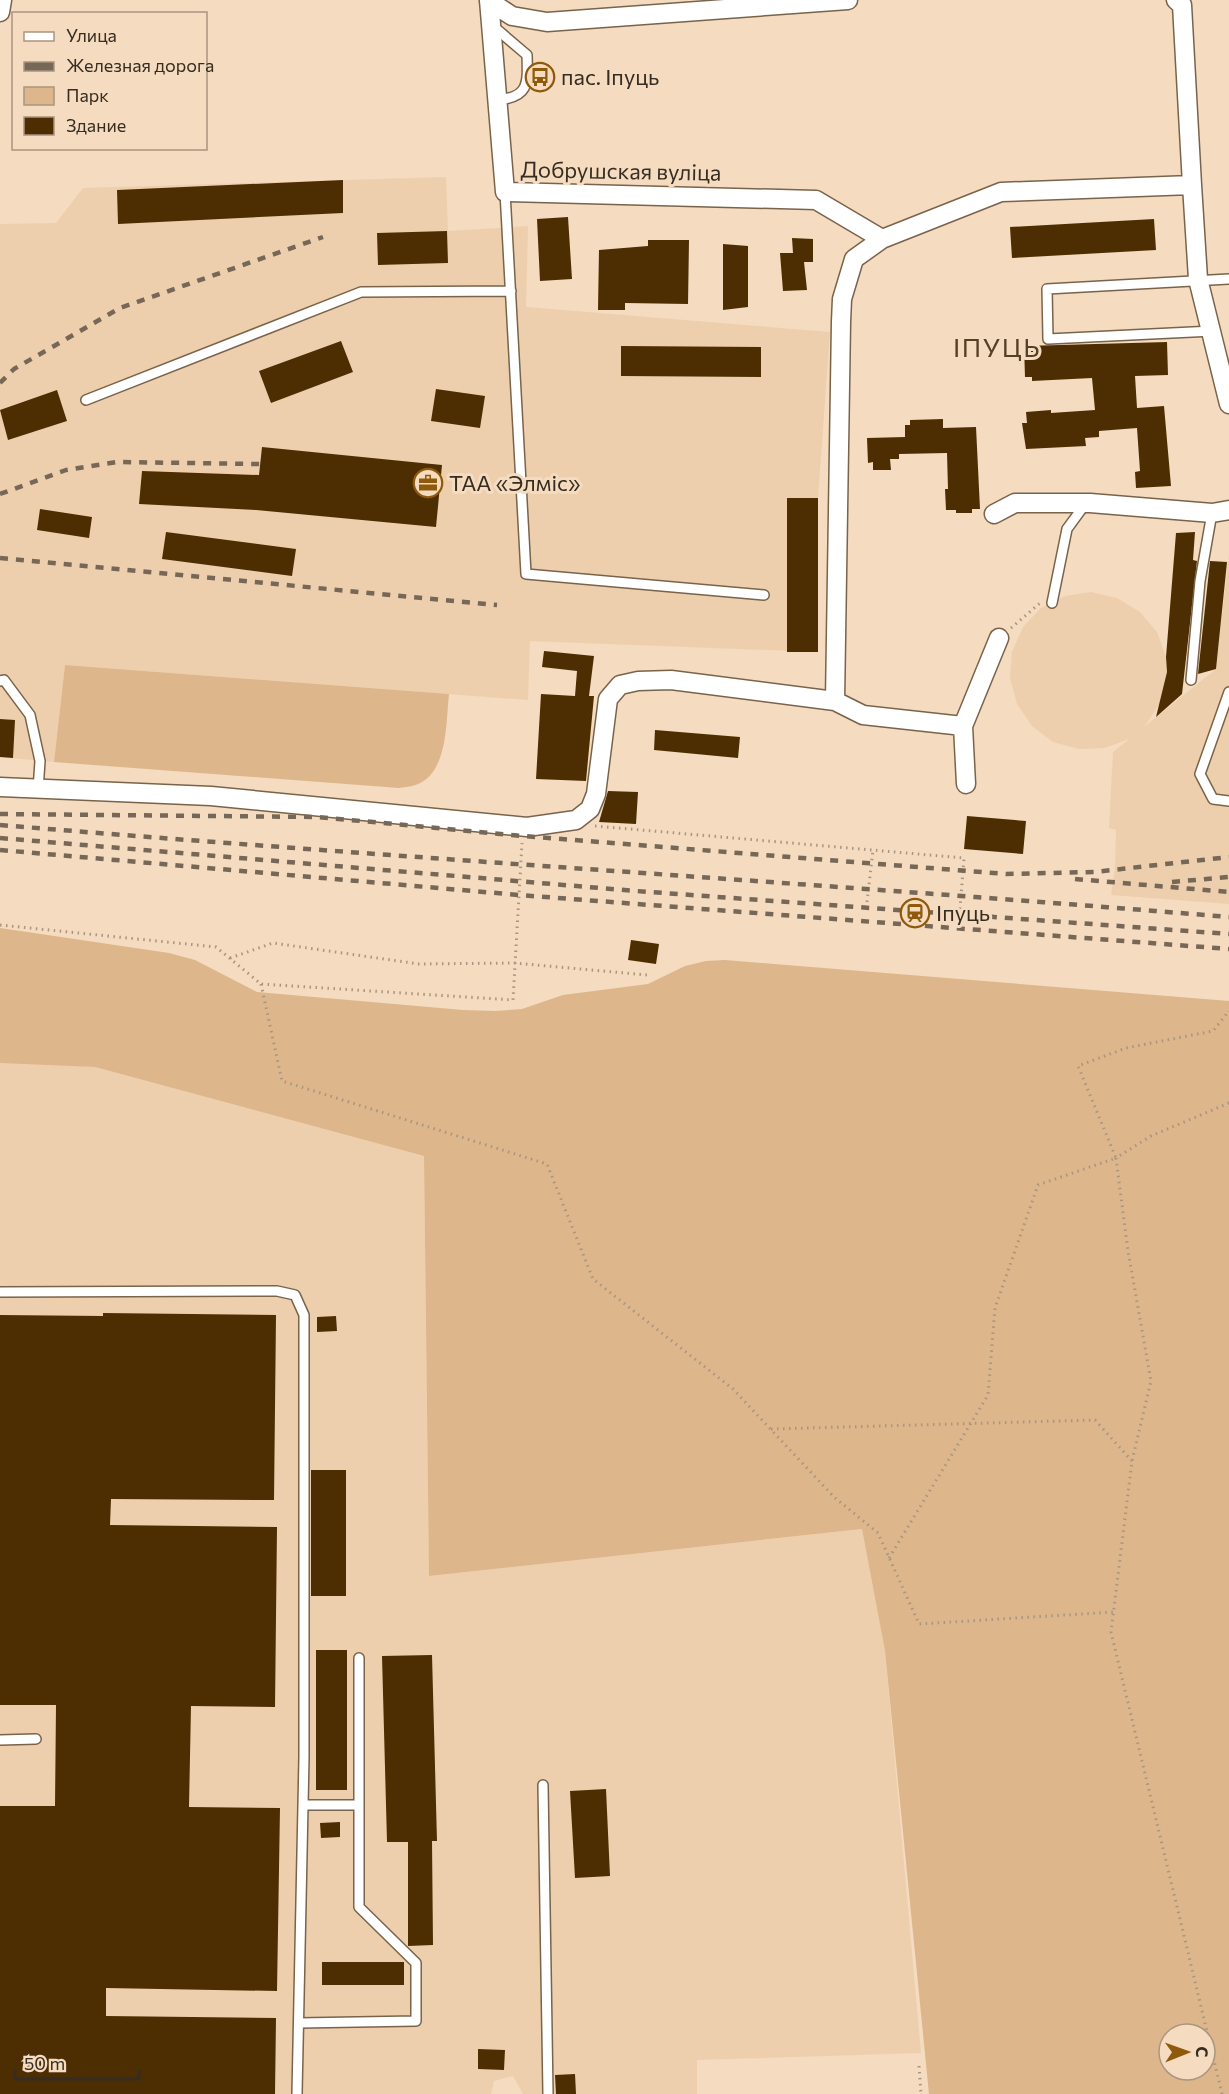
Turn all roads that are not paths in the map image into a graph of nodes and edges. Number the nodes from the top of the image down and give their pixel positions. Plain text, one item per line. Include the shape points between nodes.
1 (2, 0) edge
2 (489, 0) edge
3 (848, 0) edge
4 (1176, 0) edge
5 (0, 12) edge
6 (491, 25) junction
7 (496, 100) junction
8 (1192, 185) junction
9 (505, 192) junction
10 (882, 239) junction
11 (1198, 279) junction
12 (1229, 279) edge
13 (511, 291) junction
14 (1213, 331) junction
15 (86, 400) dead end
16 (1229, 404) edge
17 (1086, 503) junction
18 (1220, 511) edge
19 (994, 514) dead end
20 (764, 595) dead end
21 (1052, 603) dead end
22 (999, 638) road end
23 (1191, 680) dead end
24 (0, 681) edge
25 (1229, 692) edge
26 (835, 701) junction
27 (963, 726) junction
28 (966, 784) dead end
29 (0, 788) edge
30 (38, 790) junction
31 (1229, 801) edge
32 (0, 1292) edge
33 (359, 1658) dead end
34 (36, 1739) dead end
35 (0, 1740) edge
36 (543, 1785) dead end
37 (303, 1804) junction
38 (359, 1805) junction
39 (299, 2023) junction
40 (297, 2094) edge
41 (548, 2094) edge

1 - 5 street
2 - 3 street via 512,16 547,22
2 - 6 street, Добрушская вуліца
4 - 8 street via 1182,5
6 - 7 street, Добрушская вуліца
6 - 7 lane via 527,55 525,90 513,99
7 - 9 street, Добрушская вуліца
8 - 10 street via 1001,192
8 - 11 street
9 - 10 street, Добрушская вуліца via 816,200
9 - 13 lane
10 - 26 street via 854,259 842,299
11 - 12 lane
11 - 14 street
11 - 14 lane via 1047,289 1048,339
13 - 15 lane via 361,292
13 - 20 lane via 526,574
14 - 16 street
17 - 18 street
17 - 19 street via 1016,503
17 - 21 lane via 1067,529
18 - 23 lane via 1200,581
22 - 27 street
24 - 30 lane via 4,680 30,715 40,761
25 - 31 lane via 1200,774 1213,799
26 - 27 street via 863,715
26 - 30 street via 671,680 620,685 608,699 596,794 590,809 576,820 527,826 211,796
27 - 28 street
29 - 30 street
32 - 37 lane via 277,1291 295,1295 304,1315
33 - 38 lane
34 - 35 lane
36 - 41 lane
37 - 38 lane
37 - 39 lane
38 - 39 lane via 359,1907 416,1963 416,2021
39 - 40 lane

